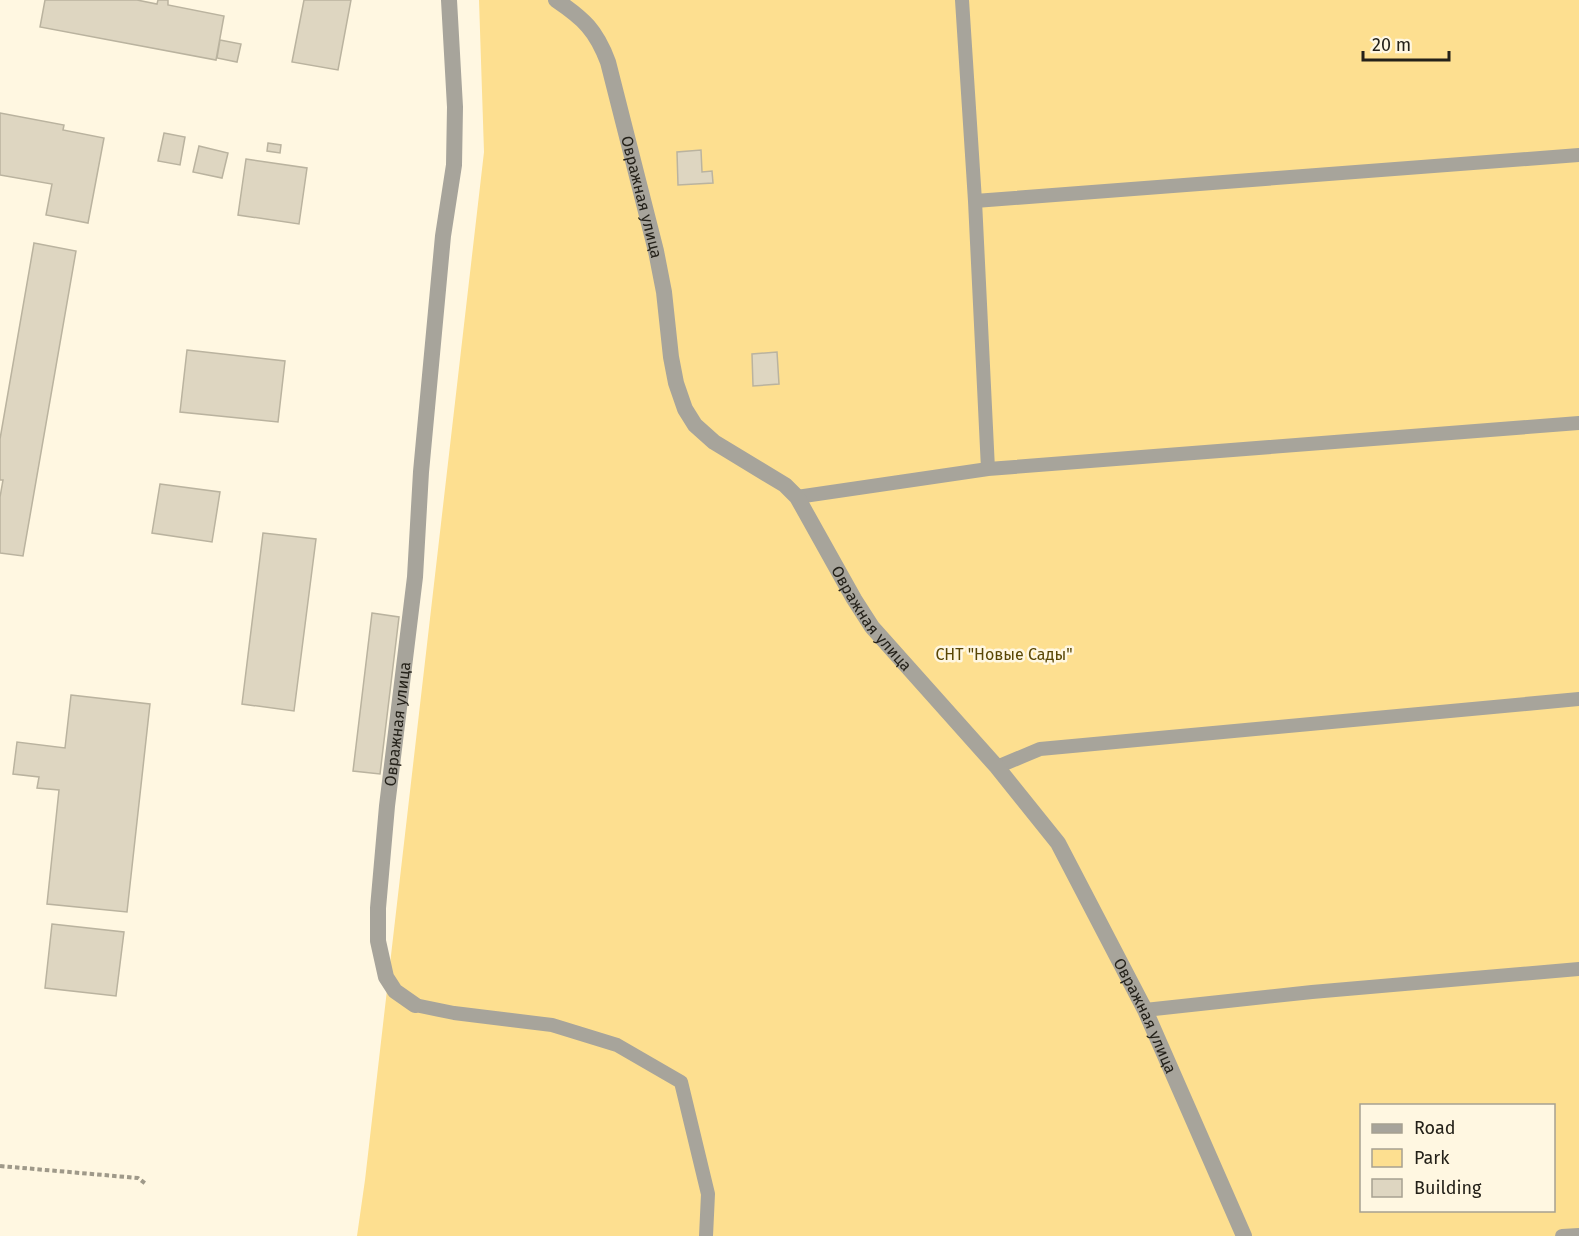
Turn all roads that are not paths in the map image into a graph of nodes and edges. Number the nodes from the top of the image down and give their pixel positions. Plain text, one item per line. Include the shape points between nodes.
1 (449, 0) edge
2 (556, 0) edge
3 (962, 0) edge
4 (1579, 155) edge
5 (975, 201) junction
6 (1579, 423) edge
7 (988, 469) junction
8 (797, 496) junction
9 (1579, 699) edge
10 (997, 767) junction
11 (1579, 969) edge
12 (416, 1005) joint
13 (1145, 1010) junction
14 (1579, 1234) edge
15 (706, 1236) edge
16 (1244, 1236) edge
17 (1562, 1236) edge

1 - 12 street, Овражная улица via 454,165 443,236 415,577 378,908 378,941 386,977 395,992
2 - 8 street, Овражная улица via 593,29 608,62 656,251 671,357 685,409 695,425 714,442
3 - 5 lane
4 - 5 lane
5 - 7 lane
6 - 7 lane
7 - 8 lane
8 - 10 street, Овражная улица via 872,627
9 - 10 lane via 1040,749
10 - 13 street, Овражная улица via 1058,843
11 - 13 lane
12 - 15 lane via 552,1025 617,1045 681,1082 708,1194
13 - 16 street, Овражная улица
14 - 17 lane

